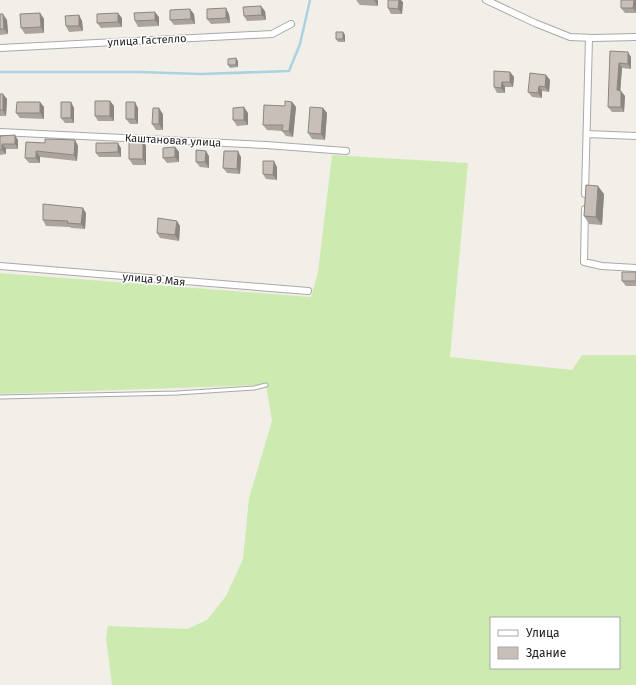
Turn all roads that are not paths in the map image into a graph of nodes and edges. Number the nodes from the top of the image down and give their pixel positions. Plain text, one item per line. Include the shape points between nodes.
1 (486, 0) edge
2 (291, 24) dead end
3 (636, 37) edge
4 (589, 38) junction
5 (0, 48) edge
6 (0, 132) edge
7 (587, 134) junction
8 (636, 136) edge
9 (346, 151) dead end
10 (0, 266) edge
11 (636, 268) edge
12 (308, 291) dead end
13 (266, 385) dead end
14 (0, 397) edge

1 - 4 street via 570,37
2 - 5 street, улица Гастелло via 272,34
3 - 4 street
4 - 7 street
6 - 9 street, Каштановая улица
7 - 8 street
7 - 11 street via 584,262
10 - 12 street, улица 9 Мая
13 - 14 lane via 177,393

